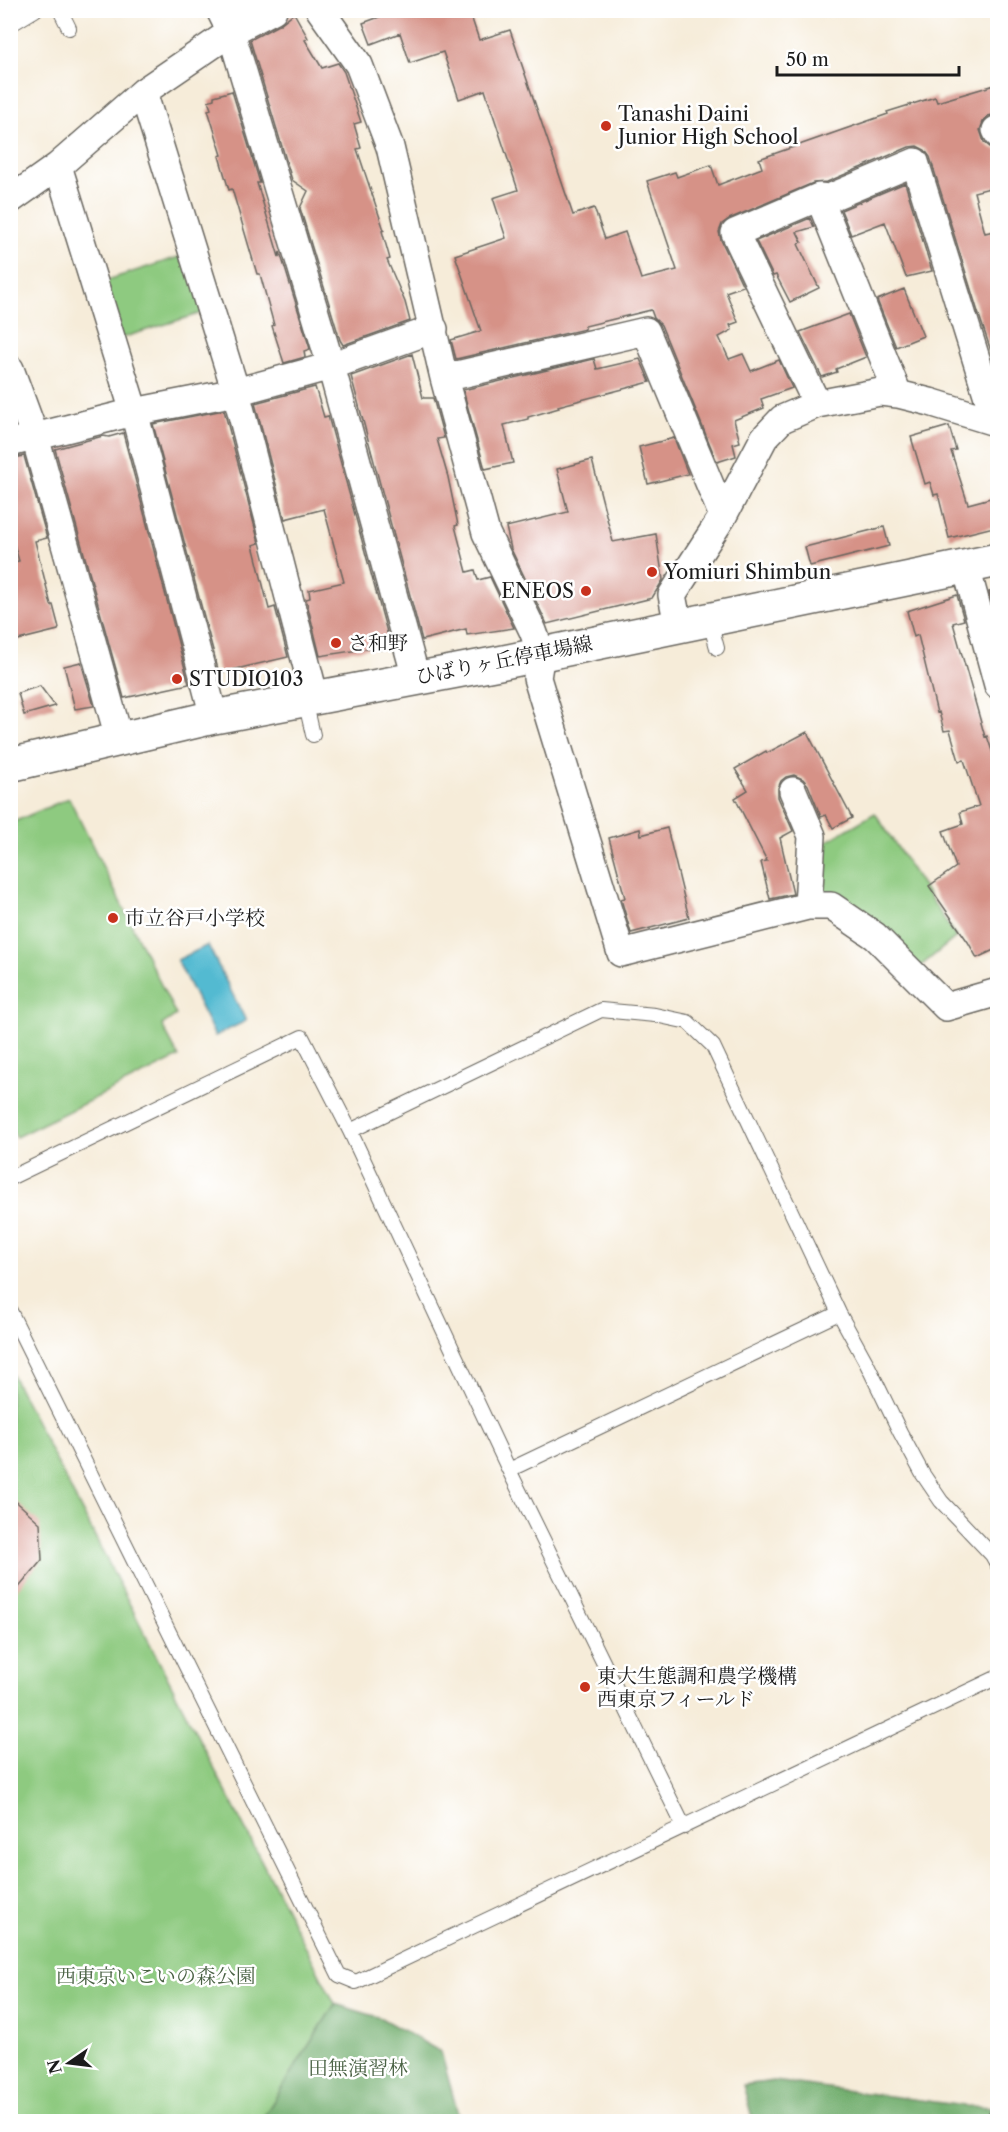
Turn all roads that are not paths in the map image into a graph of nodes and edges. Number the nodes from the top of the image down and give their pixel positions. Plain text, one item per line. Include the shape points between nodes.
1 (35, 10) edge
2 (60, 10) edge
3 (273, 10) edge
4 (320, 10) edge
5 (225, 21) edge
6 (10, 25) edge
7 (69, 28) dead end
8 (142, 92) junction
9 (57, 166) junction
10 (819, 196) junction
11 (10, 200) edge
12 (434, 329) junction
13 (331, 366) junction
14 (10, 369) edge
15 (444, 378) junction
16 (236, 392) junction
17 (898, 393) junction
18 (817, 404) junction
19 (134, 411) junction
20 (997, 423) edge
21 (23, 440) edge
22 (723, 516) junction
23 (998, 560) edge
24 (966, 567) junction
25 (678, 625) junction
26 (541, 654) junction
27 (416, 678) junction
28 (998, 685) edge
29 (310, 699) junction
30 (214, 717) junction
31 (313, 735) dead end
32 (118, 738) junction
33 (10, 765) edge
34 (793, 791) dead end
35 (808, 906) junction
36 (998, 992) edge
37 (350, 1131) junction
38 (10, 1178) edge
39 (10, 1311) edge
40 (839, 1313) junction
41 (509, 1470) junction
42 (998, 1566) edge
43 (998, 1677) edge
44 (684, 1827) junction
45 (998, 2116) edge
46 (988, 2121) edge

1 - 6 lane
2 - 7 lane
3 - 5 street
4 - 12 street via 359,65 390,147
5 - 8 street
5 - 13 street
8 - 9 street
8 - 16 street
9 - 11 street
9 - 19 street
10 - 17 street
10 - 18 street via 735,233
10 - 20 street via 830,198 915,162
12 - 13 street
12 - 15 street
13 - 16 street
13 - 27 street
14 - 21 street
15 - 22 street via 646,331
15 - 26 street via 486,533
16 - 19 street
16 - 29 street
17 - 18 street via 880,392
17 - 20 street
18 - 22 street via 782,419 764,438
19 - 21 street
19 - 30 street
21 - 32 street
22 - 25 street via 672,595
23 - 24 main road, ひばりヶ丘停車場線
24 - 25 main road, ひばりヶ丘停車場線 via 713,633
24 - 28 street
25 - 26 main road, ひばりヶ丘停車場線
26 - 27 main road, ひばりヶ丘停車場線
26 - 35 street via 537,678 621,953 739,919
27 - 29 main road, ひばりヶ丘停車場線
29 - 30 main road, ひばりヶ丘停車場線
29 - 31 lane
30 - 32 main road, ひばりヶ丘停車場線
32 - 33 main road, ひばりヶ丘停車場線
34 - 35 street via 812,836
35 - 36 street via 831,906 875,936 946,1007
37 - 38 lane via 302,1037
37 - 40 lane via 601,1010 688,1022 713,1046
37 - 41 lane
39 - 44 lane via 339,1974 356,1982
40 - 41 lane
40 - 42 lane via 922,1473 941,1501
41 - 44 lane
43 - 44 lane
45 - 46 lane

